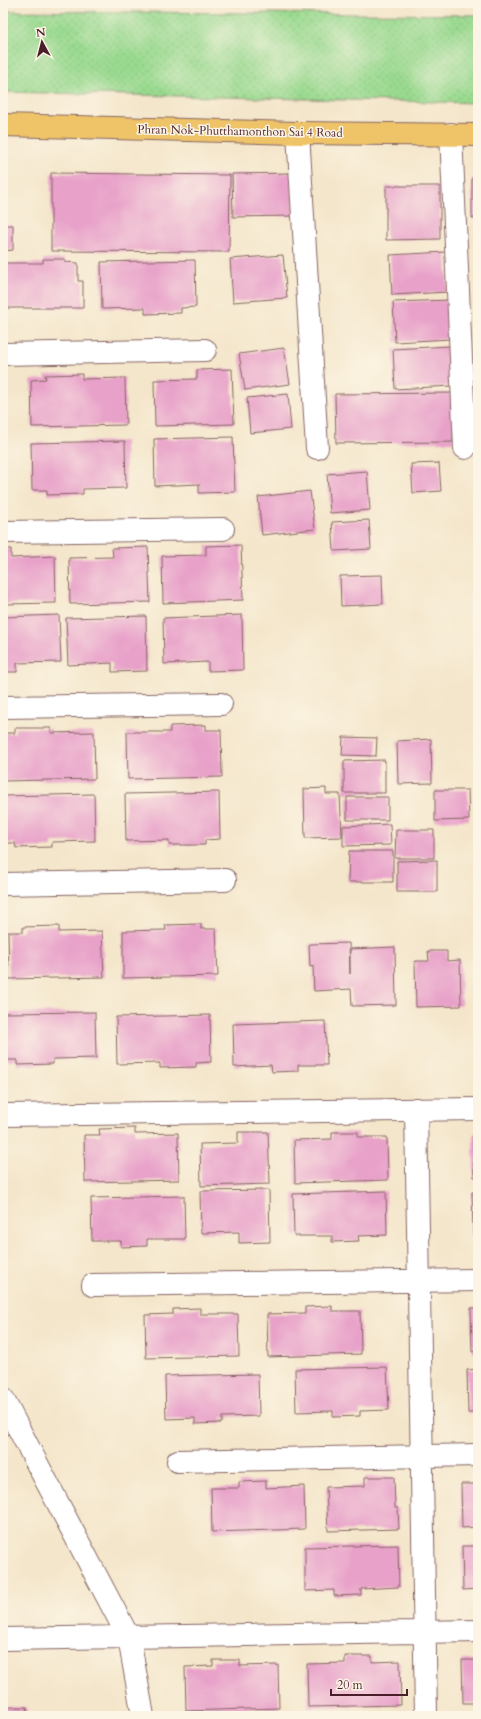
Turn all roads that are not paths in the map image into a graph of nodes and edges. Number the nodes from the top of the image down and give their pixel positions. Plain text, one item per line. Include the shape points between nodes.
1 (3, 125) edge
2 (298, 133) junction
3 (452, 134) junction
4 (478, 135) edge
5 (205, 350) dead end
6 (3, 354) edge
7 (317, 448) dead end
8 (465, 448) dead end
9 (223, 529) dead end
10 (3, 532) edge
11 (221, 704) dead end
12 (3, 708) edge
13 (225, 880) dead end
14 (3, 884) edge
15 (416, 1109) junction
16 (478, 1109) edge
17 (3, 1115) edge
18 (478, 1280) edge
19 (419, 1281) junction
20 (93, 1285) dead end
21 (3, 1399) edge
22 (478, 1455) edge
23 (421, 1456) junction
24 (178, 1460) dead end
25 (478, 1630) edge
26 (424, 1631) junction
27 (129, 1638) junction
28 (3, 1640) edge
29 (143, 1716) edge
30 (426, 1716) edge

1 - 2 main road, Phran Nok-Phutthamonthon Sai 4 Road
2 - 3 main road, Phran Nok-Phutthamonthon Sai 4 Road
2 - 7 street
3 - 4 main road, Phran Nok-Phutthamonthon Sai 4 Road
3 - 8 street
5 - 6 street
9 - 10 street
11 - 12 street
13 - 14 street
15 - 16 street
15 - 17 street
15 - 19 street
18 - 19 street
19 - 20 street
19 - 23 street
21 - 27 street
22 - 23 street
23 - 24 street
23 - 26 street
25 - 26 street
26 - 27 street
26 - 30 street
27 - 28 street
27 - 29 street

